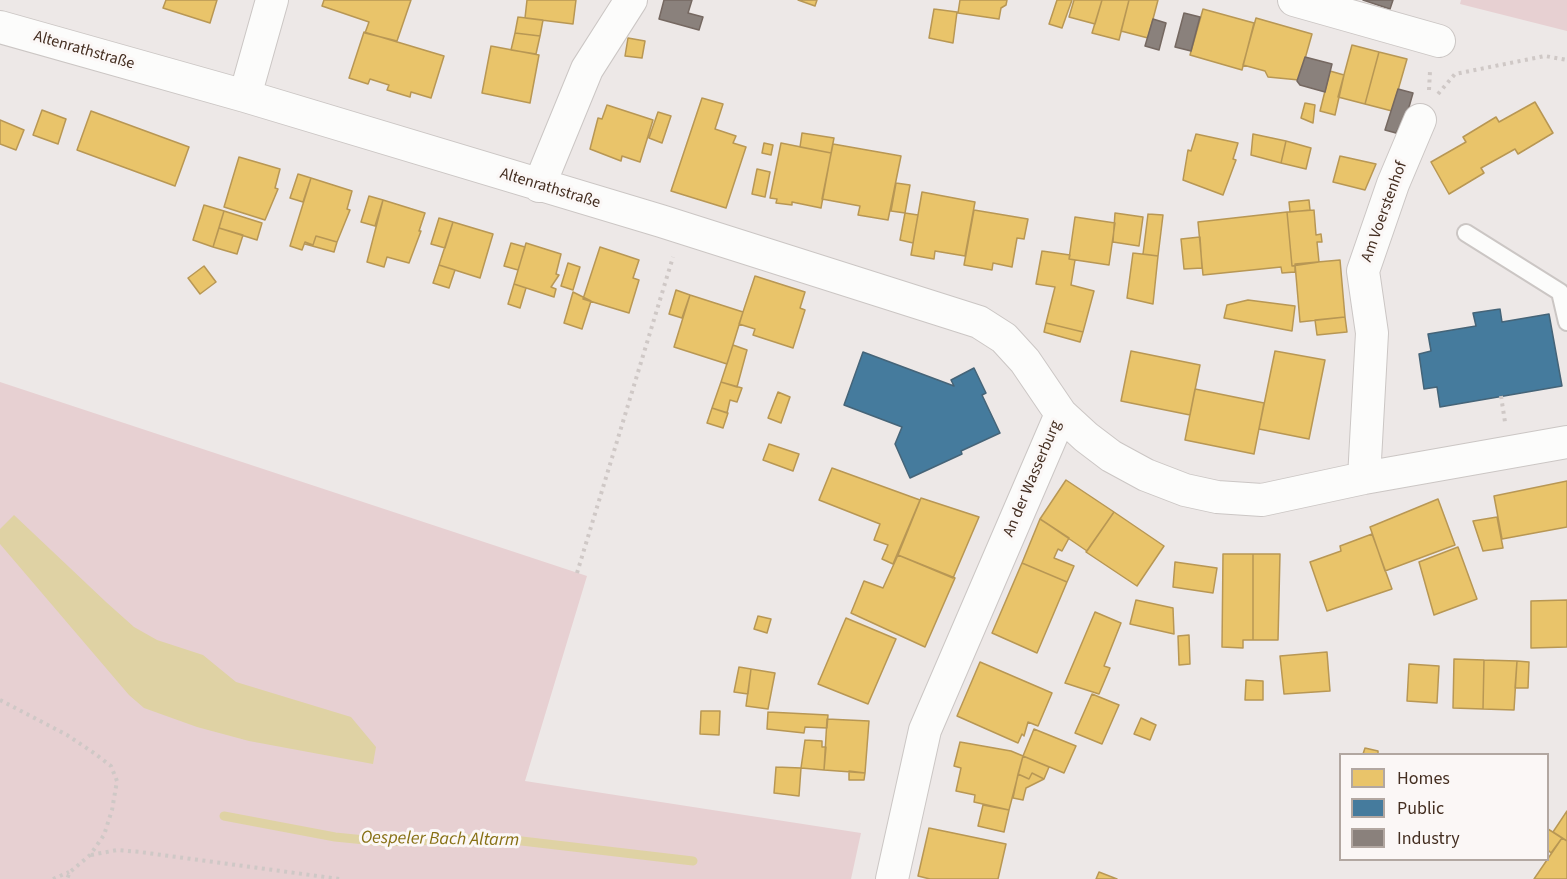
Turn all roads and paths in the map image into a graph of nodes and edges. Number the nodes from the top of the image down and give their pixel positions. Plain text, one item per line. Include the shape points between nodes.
1 (272, 0) edge
2 (631, 0) edge
3 (1303, 1) edge
4 (0, 27) edge
5 (1439, 41) dead end
6 (1567, 60) edge
7 (245, 96) junction
8 (1420, 120) joint
9 (539, 186) junction
10 (682, 228) junction
11 (1466, 233) dead end
12 (1567, 322) edge
13 (1502, 396) dead end
14 (1061, 414) junction
15 (1506, 431) dead end
16 (1567, 442) edge
17 (1364, 478) junction
18 (577, 573) dead end
19 (0, 700) edge
20 (90, 855) junction
21 (70, 872) junction
22 (53, 879) edge
23 (67, 879) edge
24 (340, 879) edge
25 (892, 879) edge

1 - 7 street
2 - 9 street via 588,69
3 - 5 street
4 - 7 street, Altenrathstraße
6 - 8 path via 1545,56 1455,74
7 - 9 street, Altenrathstraße
8 - 17 street, Am Voerstenhof via 1363,271 1372,333
9 - 10 street, Altenrathstraße
10 - 14 street, Altenrathstraße via 979,322 1004,338 1025,361
10 - 18 path
11 - 12 lane via 1560,292
13 - 15 path
14 - 17 street, An der Wasserburg via 1111,456 1146,475 1217,497 1262,500
14 - 25 street, An der Wasserburg via 925,730
16 - 17 street, An der Wasserburg
19 - 20 path via 67,735 111,766 117,781 112,810 104,835
20 - 21 path
20 - 24 path via 117,850 140,852
21 - 22 path
21 - 23 path

